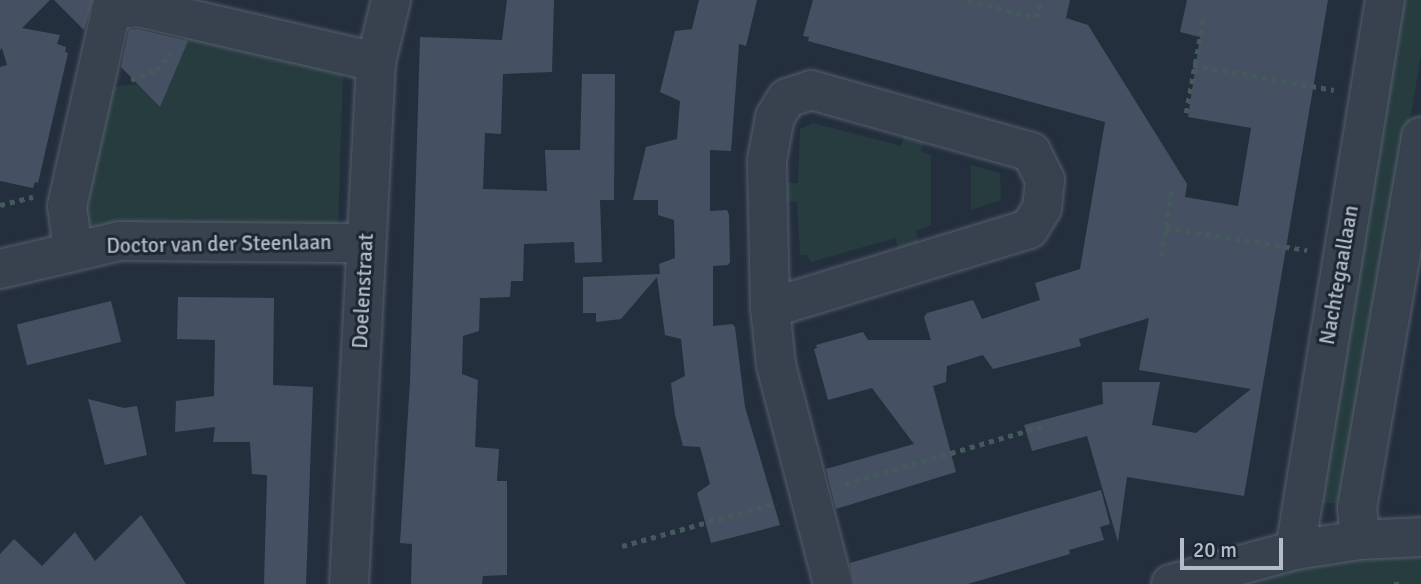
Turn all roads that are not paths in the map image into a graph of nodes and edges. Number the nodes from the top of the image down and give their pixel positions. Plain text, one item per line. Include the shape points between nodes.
1 (391, 0) edge
2 (1385, 0) edge
3 (376, 62) junction
4 (1421, 136) edge
5 (365, 243) junction
6 (73, 250) junction
7 (0, 268) edge
8 (770, 308) junction
9 (1421, 537) edge
10 (1360, 540) junction
11 (1295, 550) junction
12 (349, 584) edge
13 (834, 584) edge
14 (1171, 584) edge

1 - 3 street, Doelenstraat
2 - 11 street, Nachtegaallaan
3 - 5 street, Doelenstraat
3 - 6 street via 138,7 111,10 67,206
4 - 10 street via 1357,508
5 - 6 street, Doctor van der Steenlaan via 119,241
5 - 12 street, Doelenstraat
6 - 7 street, Doctor van der Steenlaan
8 - 8 street via 768,160 775,117 787,98 811,90 1031,152 1045,180 1042,208 1029,229
8 - 13 street via 776,365
9 - 10 street
10 - 11 street
11 - 14 street

